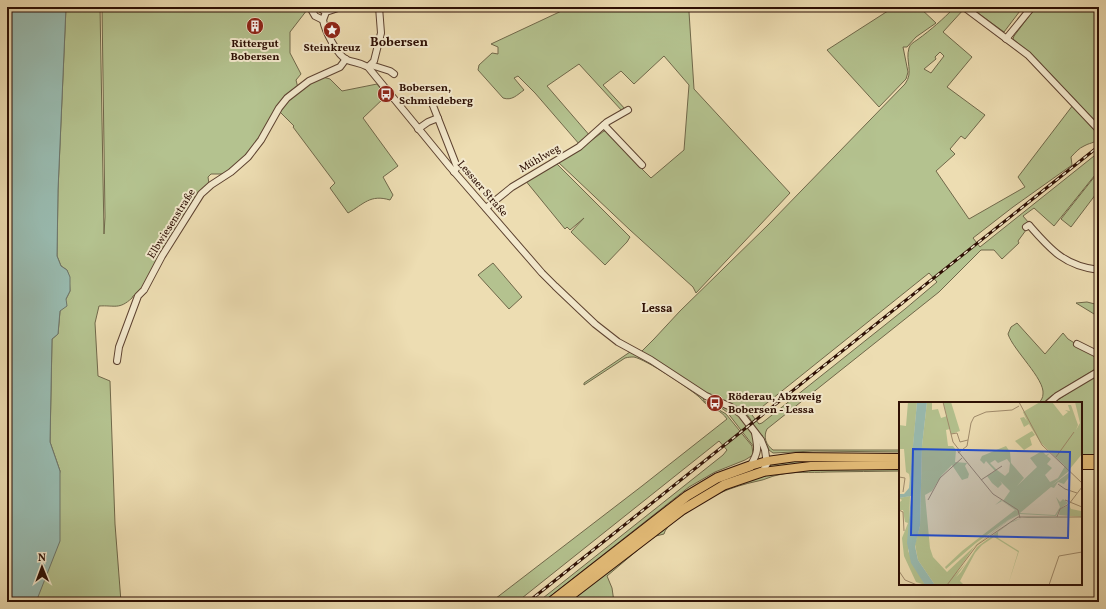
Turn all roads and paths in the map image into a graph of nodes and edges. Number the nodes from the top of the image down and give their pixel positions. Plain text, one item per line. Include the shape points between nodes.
1 (313, 7) edge
2 (318, 7) edge
3 (341, 7) edge
4 (379, 7) edge
5 (964, 7) edge
6 (1032, 7) edge
7 (333, 8) edge
8 (324, 15) junction
9 (1006, 39) junction
10 (346, 59) junction
11 (370, 66) junction
12 (394, 74) dead end
13 (432, 103) dead end
14 (628, 110) dead end
15 (438, 118) junction
16 (604, 126) junction
17 (418, 130) junction
18 (1099, 130) edge
19 (642, 165) dead end
20 (454, 172) junction
21 (486, 208) junction
22 (1026, 226) dead end
23 (1099, 270) edge
24 (1076, 344) dead end
25 (1099, 356) edge
26 (117, 361) dead end
27 (1099, 371) edge
28 (1050, 402) edge
29 (755, 432) junction
30 (765, 450) junction
31 (782, 458) junction
32 (899, 458) edge
33 (1082, 459) edge
34 (1099, 459) edge
35 (767, 461) junction
36 (899, 465) edge
37 (1082, 465) edge
38 (1099, 465) edge
39 (750, 466) junction
40 (762, 472) junction
41 (551, 602) edge
42 (562, 602) edge

1 - 8 street via 315,16
2 - 8 street
3 - 7 street
4 - 11 street via 381,33 374,61
5 - 9 street
6 - 9 street
7 - 8 street
8 - 10 street via 326,30 333,44
9 - 18 street via 1028,55
10 - 11 street
10 - 26 street, Elbwiesenstraße via 340,67 309,81 287,98 248,157 198,198 138,296 121,342
11 - 12 street
11 - 17 street, Lessaer Straße
13 - 15 street
14 - 16 street, Mühlweg
15 - 17 street
15 - 20 street via 457,167
16 - 19 street
16 - 21 street, Mühlweg via 579,148 512,187
17 - 20 street, Lessaer Straße
20 - 21 street, Lessaer Straße
21 - 29 street, Lessaer Straße via 542,274 586,317 618,342 706,396 736,410 746,418
22 - 23 street via 1028,225 1060,256 1078,266
24 - 25 street
27 - 28 street
29 - 30 street, Lessaer Straße
29 - 39 street via 757,454
30 - 31 street
30 - 35 street, Lessaer Straße
31 - 32 main road
31 - 35 main road
33 - 34 main road
35 - 39 main road
35 - 40 street
36 - 40 main road via 821,465
37 - 38 main road
39 - 41 highway via 717,478 687,496
40 - 42 highway via 724,485 682,510

